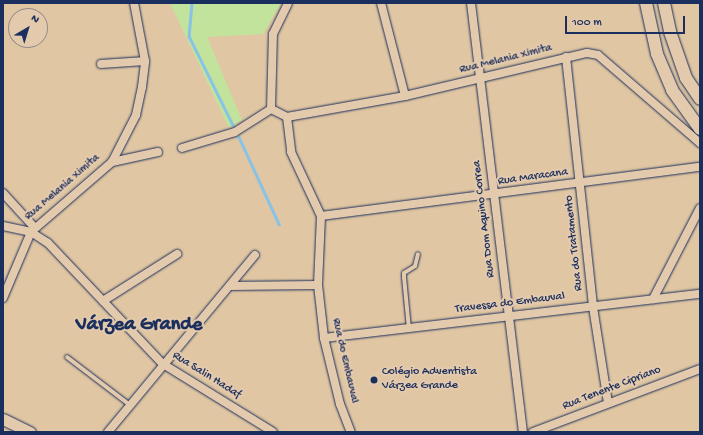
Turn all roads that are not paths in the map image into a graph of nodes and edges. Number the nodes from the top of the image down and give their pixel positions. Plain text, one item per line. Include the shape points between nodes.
1 (134, 3) edge
2 (288, 3) edge
3 (381, 3) edge
4 (471, 3) edge
5 (646, 3) edge
6 (664, 3) edge
7 (566, 57) junction
8 (145, 61) junction
9 (101, 64) dead end
10 (481, 79) junction
11 (405, 96) junction
12 (700, 99) edge
13 (271, 109) junction
14 (287, 116) junction
15 (700, 129) edge
16 (700, 143) edge
17 (182, 148) dead end
18 (158, 152) dead end
19 (112, 162) junction
20 (700, 167) edge
21 (580, 183) junction
22 (3, 193) edge
23 (493, 195) junction
24 (700, 208) edge
25 (322, 216) junction
26 (3, 226) edge
27 (33, 230) junction
28 (177, 254) dead end
29 (418, 254) dead end
30 (255, 255) dead end
31 (318, 285) junction
32 (230, 286) junction
33 (700, 294) edge
34 (3, 298) edge
35 (653, 299) junction
36 (103, 300) junction
37 (594, 307) junction
38 (509, 316) junction
39 (409, 329) junction
40 (324, 338) junction
41 (67, 357) dead end
42 (163, 364) junction
43 (700, 369) edge
44 (608, 403) junction
45 (130, 405) junction
46 (3, 419) edge
47 (30, 432) edge
48 (108, 432) edge
49 (273, 432) edge
50 (351, 432) edge
51 (524, 432) edge
52 (533, 432) edge

1 - 8 street
2 - 13 street via 273,34
3 - 11 street
4 - 10 street, Rua Dom Aquino Correa
5 - 15 main road via 660,62 672,90
6 - 12 main road via 670,32 686,78
7 - 10 street, Rua Melania Ximita
7 - 16 street, Rua Melania Ximita via 587,53 598,55
7 - 21 street, Rua do Tratamento
8 - 9 street
8 - 19 street via 136,115
10 - 11 street, Rua Melania Ximita
10 - 23 street, Rua Dom Aquino Correa
11 - 14 street, Rua Melania Ximita
13 - 14 street
13 - 17 street via 235,132
14 - 25 street, Rua do Embauval via 291,152
18 - 19 street, Rua Melania Ximita
19 - 27 street, Rua Melania Ximita
20 - 21 street, Rua Maracana
21 - 23 street, Rua Maracana
21 - 37 street, Rua do Tratamento
22 - 27 street
23 - 25 street, Rua Maracana
23 - 38 street, Rua Dom Aquino Correa
24 - 35 street
25 - 31 street, Rua do Embauval
26 - 27 street
27 - 34 street, Rua Melania Ximita
27 - 36 street, Rua Salin Hadaf
28 - 36 street
29 - 39 lane via 415,266 404,273
30 - 32 street
31 - 32 street
31 - 40 street, Rua do Embauval
32 - 42 street
33 - 35 street, Travessa do Embauval
35 - 37 street, Travessa do Embauval
36 - 42 street, Rua Salin Hadaf
37 - 38 street, Travessa do Embauval
37 - 44 street, Rua do Tratamento
38 - 39 street, Travessa do Embauval
38 - 51 street, Rua Dom Aquino Correa
39 - 40 street, Travessa do Embauval
40 - 50 street, Rua do Embauval via 340,404
41 - 45 lane
42 - 45 street
42 - 49 street, Rua Salin Hadaf
43 - 44 street, Rua Tenente Cipriano
44 - 52 street, Rua Tenente Cipriano
45 - 48 street
46 - 47 main road

